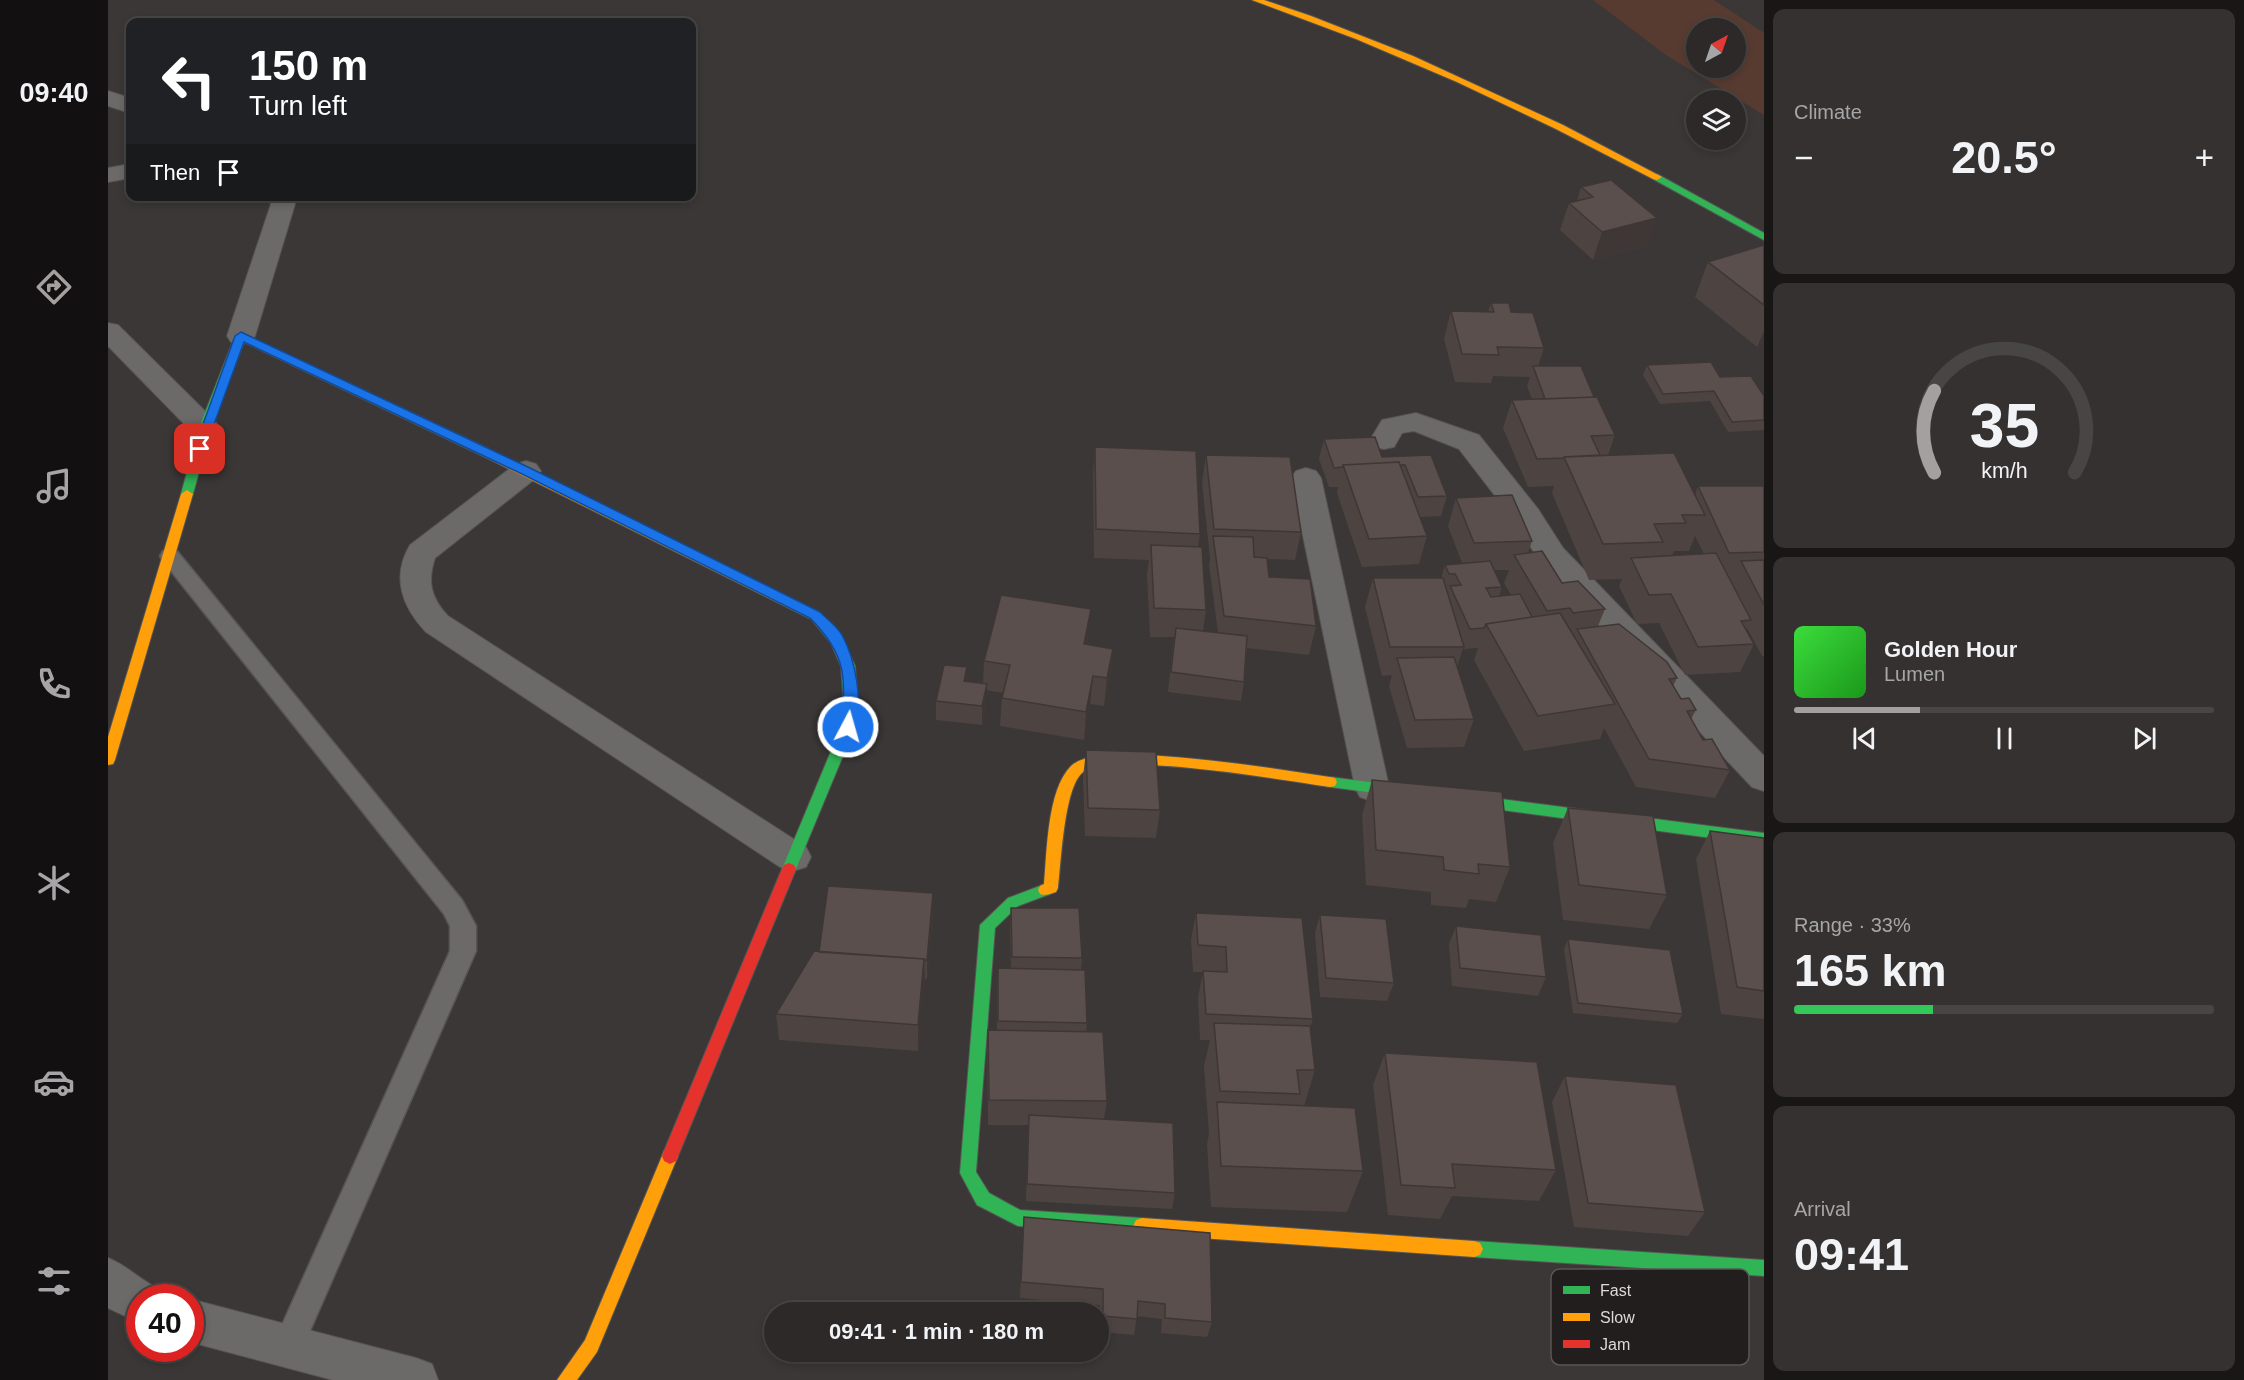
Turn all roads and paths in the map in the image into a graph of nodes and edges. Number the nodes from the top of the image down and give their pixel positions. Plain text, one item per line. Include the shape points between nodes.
1 (1256, 0) edge
2 (108, 98) edge
3 (126, 105) edge
4 (126, 172) edge
5 (108, 175) edge
6 (282, 201) edge
7 (1764, 237) edge
8 (108, 332) edge
9 (241, 336) junction
10 (205, 428) junction
11 (1383, 440) dead end
12 (526, 471) junction
13 (1306, 478) dead end
14 (171, 556) junction
15 (108, 760) edge
16 (1764, 778) edge
17 (1372, 787) junction
18 (1764, 839) edge
19 (794, 856) junction
20 (1764, 1268) edge
21 (108, 1279) edge
22 (126, 1295) edge
23 (204, 1324) edge
24 (288, 1345) junction
25 (416, 1380) edge
26 (566, 1380) edge

1 - 7 street via 1363,37 1515,106 1652,173
2 - 3 street
4 - 5 street
6 - 9 street
8 - 10 street
9 - 10 street
9 - 12 street
10 - 14 street
11 - 16 street via 1392,426 1416,422 1469,442 1521,507 1552,556
12 - 19 street via 815,615 836,636 848,663 848,727
12 - 19 street via 421,553 414,571 420,608 436,624
13 - 17 street
14 - 15 street
14 - 24 lane via 453,907 463,926 463,951
17 - 18 street
17 - 20 street via 1182,762 1099,759 1078,767 1065,787 1051,888 1013,902 988,925 968,1173 983,1199 1018,1218
19 - 26 street via 591,1346
21 - 22 street
23 - 24 street
24 - 25 street

